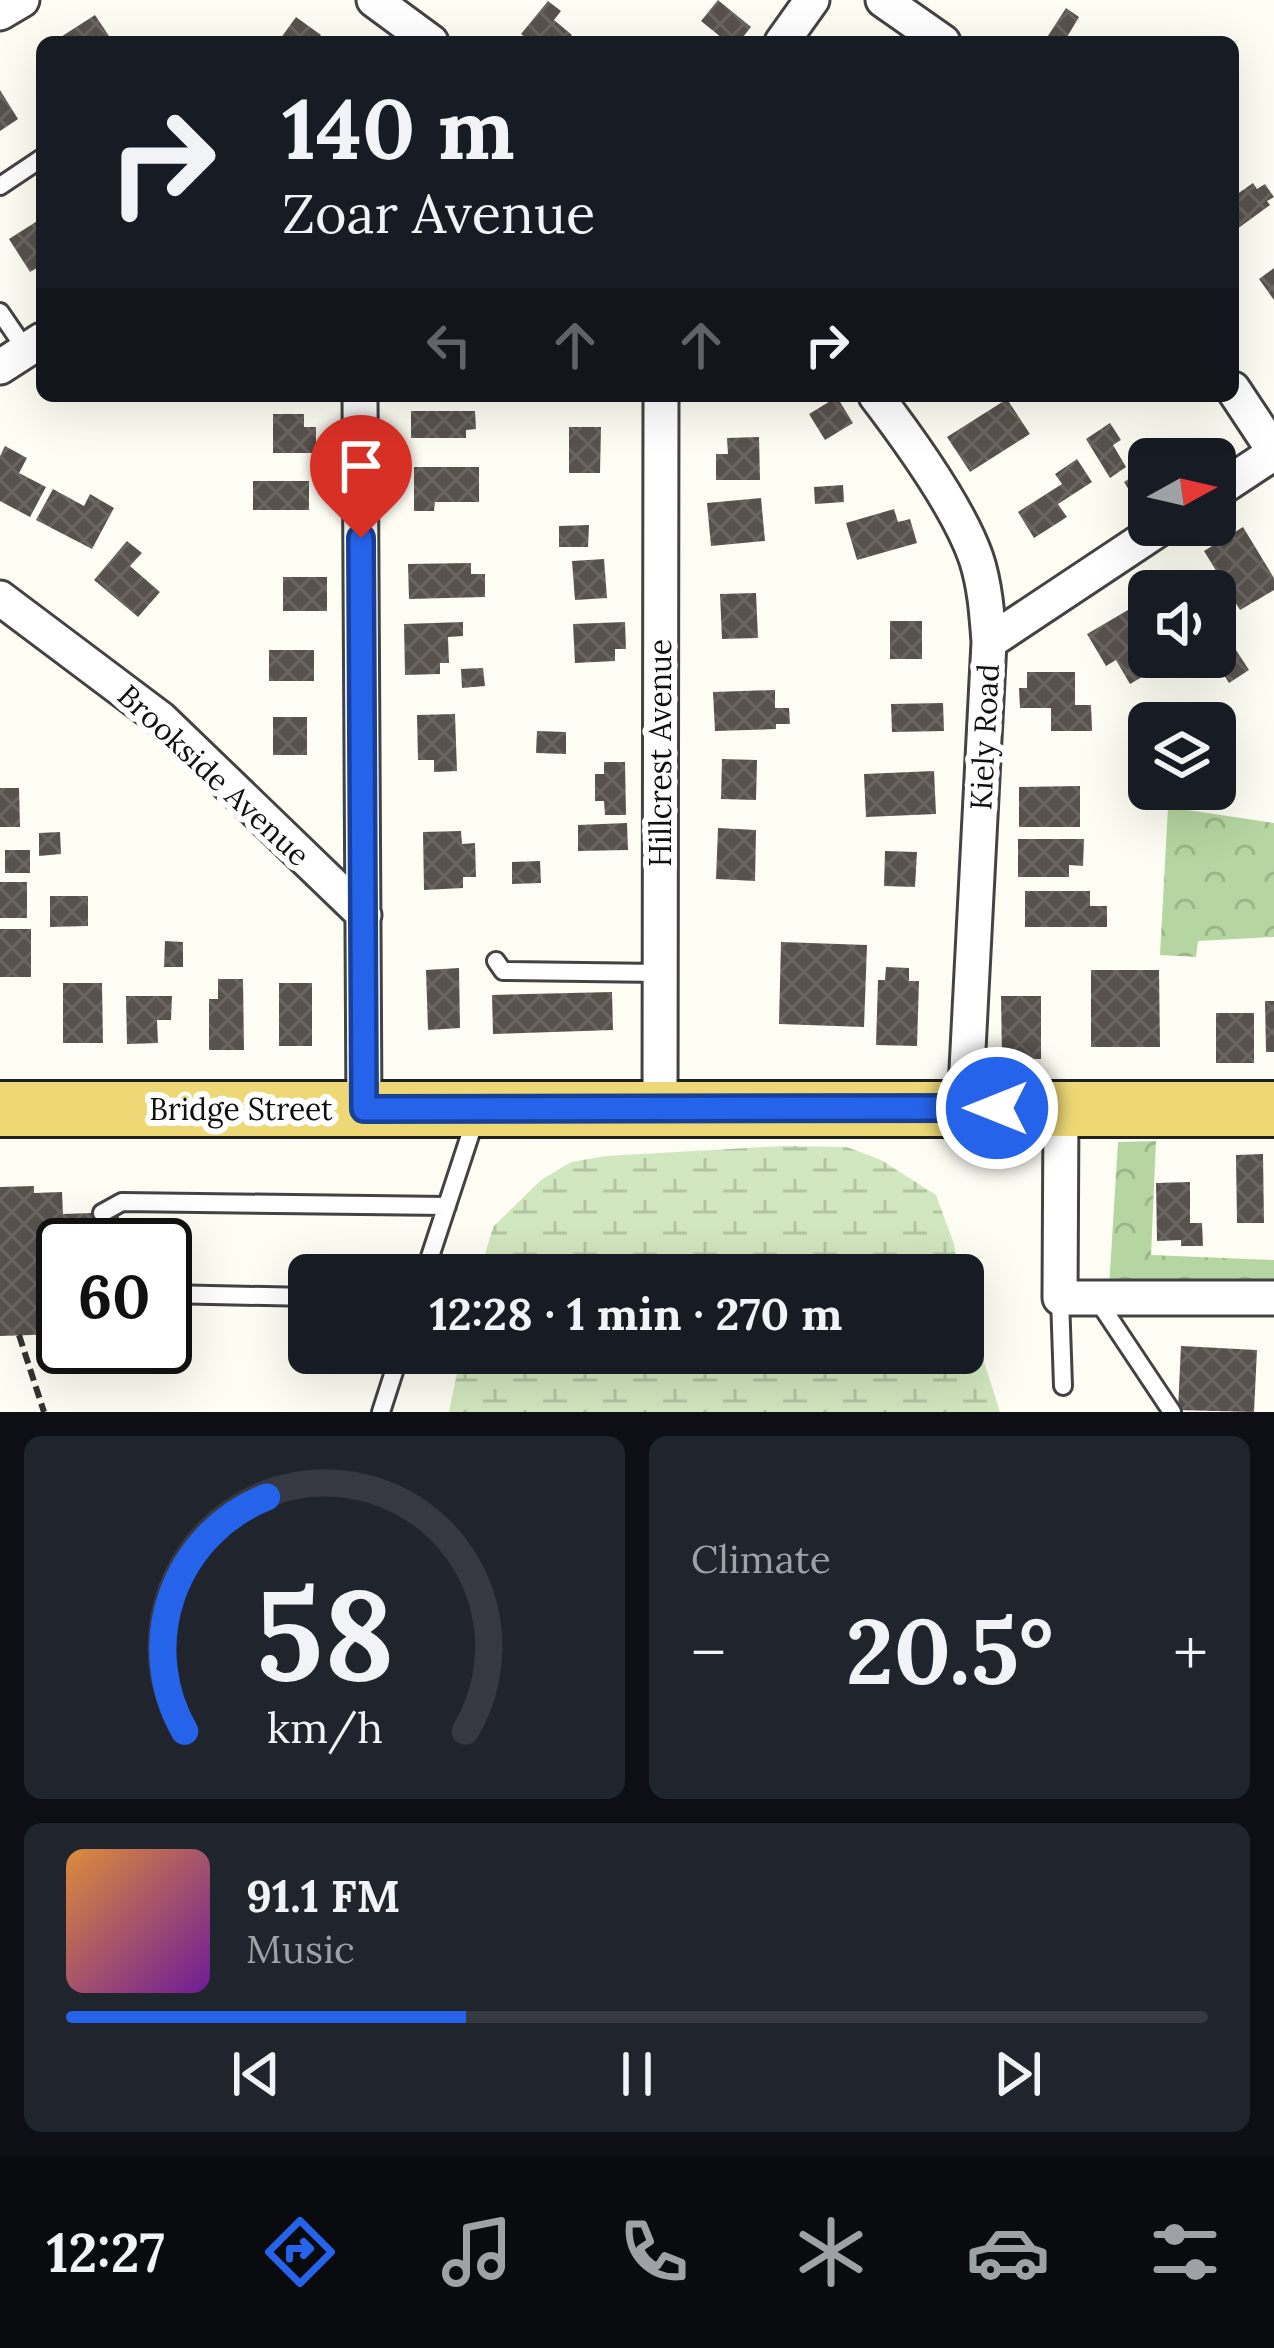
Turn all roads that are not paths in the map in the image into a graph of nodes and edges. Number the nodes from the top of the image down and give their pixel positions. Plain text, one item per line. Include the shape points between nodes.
1 (22, 0) edge
2 (374, 0) edge
3 (812, 0) edge
4 (884, 0) edge
5 (0, 13) edge
6 (423, 36) edge
7 (786, 36) edge
8 (935, 36) edge
9 (36, 162) edge
10 (0, 186) edge
11 (0, 312) edge
12 (23, 352) edge
13 (1239, 398) edge
14 (360, 402) edge
15 (661, 402) edge
16 (880, 402) edge
17 (1274, 452) edge
18 (1236, 478) edge
19 (1134, 546) edge
20 (0, 598) edge
21 (989, 642) junction
22 (364, 915) junction
23 (496, 961) dead end
24 (660, 973) junction
25 (479, 1108) junction
26 (965, 1108) junction
27 (0, 1109) edge
28 (364, 1109) junction
29 (1061, 1109) junction
30 (1274, 1109) edge
31 (660, 1111) junction
32 (447, 1206) junction
33 (102, 1213) dead end
34 (431, 1254) edge
35 (192, 1295) edge
36 (288, 1297) edge
37 (1060, 1298) junction
38 (1096, 1298) junction
39 (1274, 1298) edge
40 (393, 1374) edge
41 (1063, 1385) dead end
42 (381, 1412) edge
43 (1172, 1412) edge

1 - 5 street
2 - 6 street
3 - 7 street
4 - 8 street
9 - 10 lane
11 - 12 lane
13 - 17 street
14 - 22 street
15 - 24 street, Hillcrest Avenue
16 - 21 street, Kiely Road via 965,532 982,581
17 - 18 street
19 - 21 street
20 - 22 street, Brookside Avenue via 160,718
21 - 26 street, Kiely Road
22 - 28 street
23 - 24 lane via 503,971
24 - 31 street, Hillcrest Avenue
25 - 28 main road, Bridge Street
25 - 31 main road, Bridge Street
25 - 32 lane
26 - 29 main road, Bridge Street
26 - 31 main road, Bridge Street
27 - 28 main road, Bridge Street
29 - 30 main road, Bridge Street
29 - 37 street
32 - 33 lane via 122,1202
32 - 34 lane
35 - 36 lane
37 - 38 street
37 - 41 lane
38 - 39 street
38 - 43 lane
40 - 42 lane

